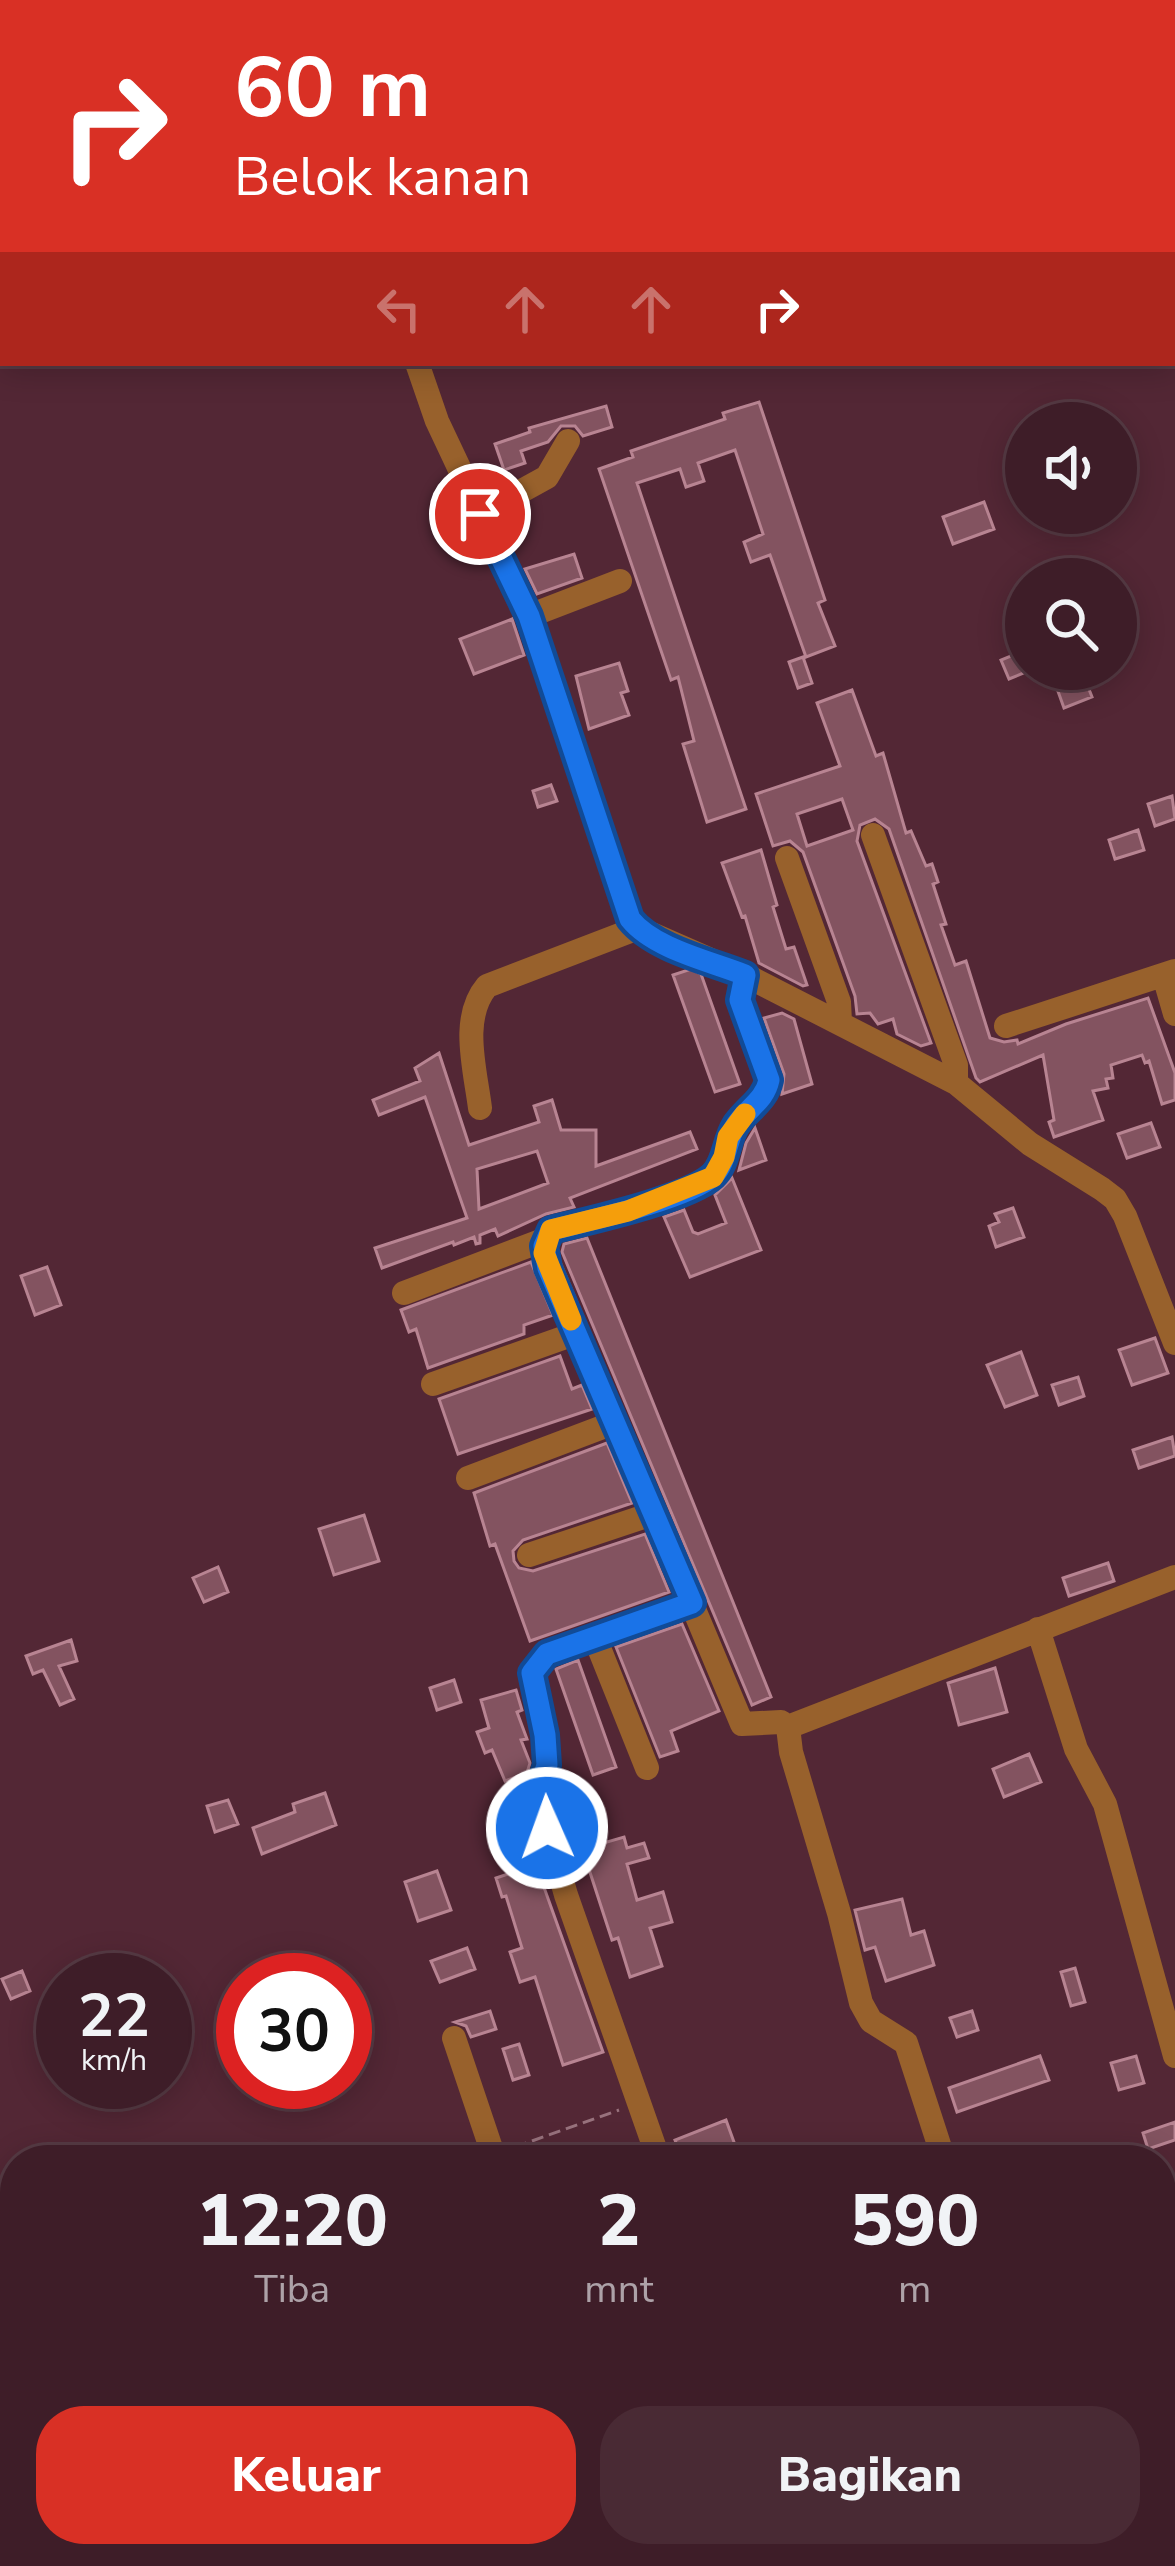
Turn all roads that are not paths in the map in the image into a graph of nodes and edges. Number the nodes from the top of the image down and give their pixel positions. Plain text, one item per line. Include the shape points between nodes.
1 (418, 366) edge
2 (568, 441) dead end
3 (480, 514) junction
4 (620, 581) dead end
5 (529, 616) junction
6 (873, 835) dead end
7 (787, 858) dead end
8 (638, 928) junction
9 (1169, 973) edge
10 (745, 975) junction
11 (1175, 1015) edge
12 (840, 1022) junction
13 (1006, 1026) dead end
14 (956, 1083) junction
15 (480, 1108) dead end
16 (546, 1239) junction
17 (1166, 1292) edge
18 (404, 1293) dead end
19 (577, 1333) junction
20 (1175, 1343) edge
21 (433, 1384) dead end
22 (616, 1422) junction
23 (468, 1478) dead end
24 (656, 1513) junction
25 (529, 1555) dead end
26 (1175, 1577) edge
27 (692, 1603) junction
28 (1038, 1629) junction
29 (595, 1638) junction
30 (788, 1727) junction
31 (647, 1768) dead end
32 (454, 2038) dead end
33 (1175, 2056) edge
34 (490, 2145) edge
35 (653, 2145) edge
36 (939, 2145) edge

1 - 3 street
2 - 3 street via 548,477
3 - 5 street
4 - 5 street
5 - 8 street
6 - 14 street
7 - 12 street
8 - 10 street
8 - 15 street via 487,986 475,1000 471,1032
9 - 11 street
9 - 13 street
10 - 12 street
10 - 16 street via 740,1000 769,1080 728,1137 718,1170 628,1211 551,1230
12 - 14 street
14 - 17 street via 1115,1199
16 - 18 street
16 - 19 street via 548,1268
17 - 20 street
19 - 21 street
19 - 22 street
22 - 23 street
22 - 24 street
24 - 25 street
24 - 27 street
26 - 28 street
27 - 29 street
27 - 30 street via 742,1724
28 - 30 street
28 - 33 street via 1076,1749 1106,1804
29 - 31 street
29 - 35 street via 547,1654 532,1673 547,1765 538,1794
30 - 36 street via 861,2003 871,2021 906,2043
32 - 34 street

